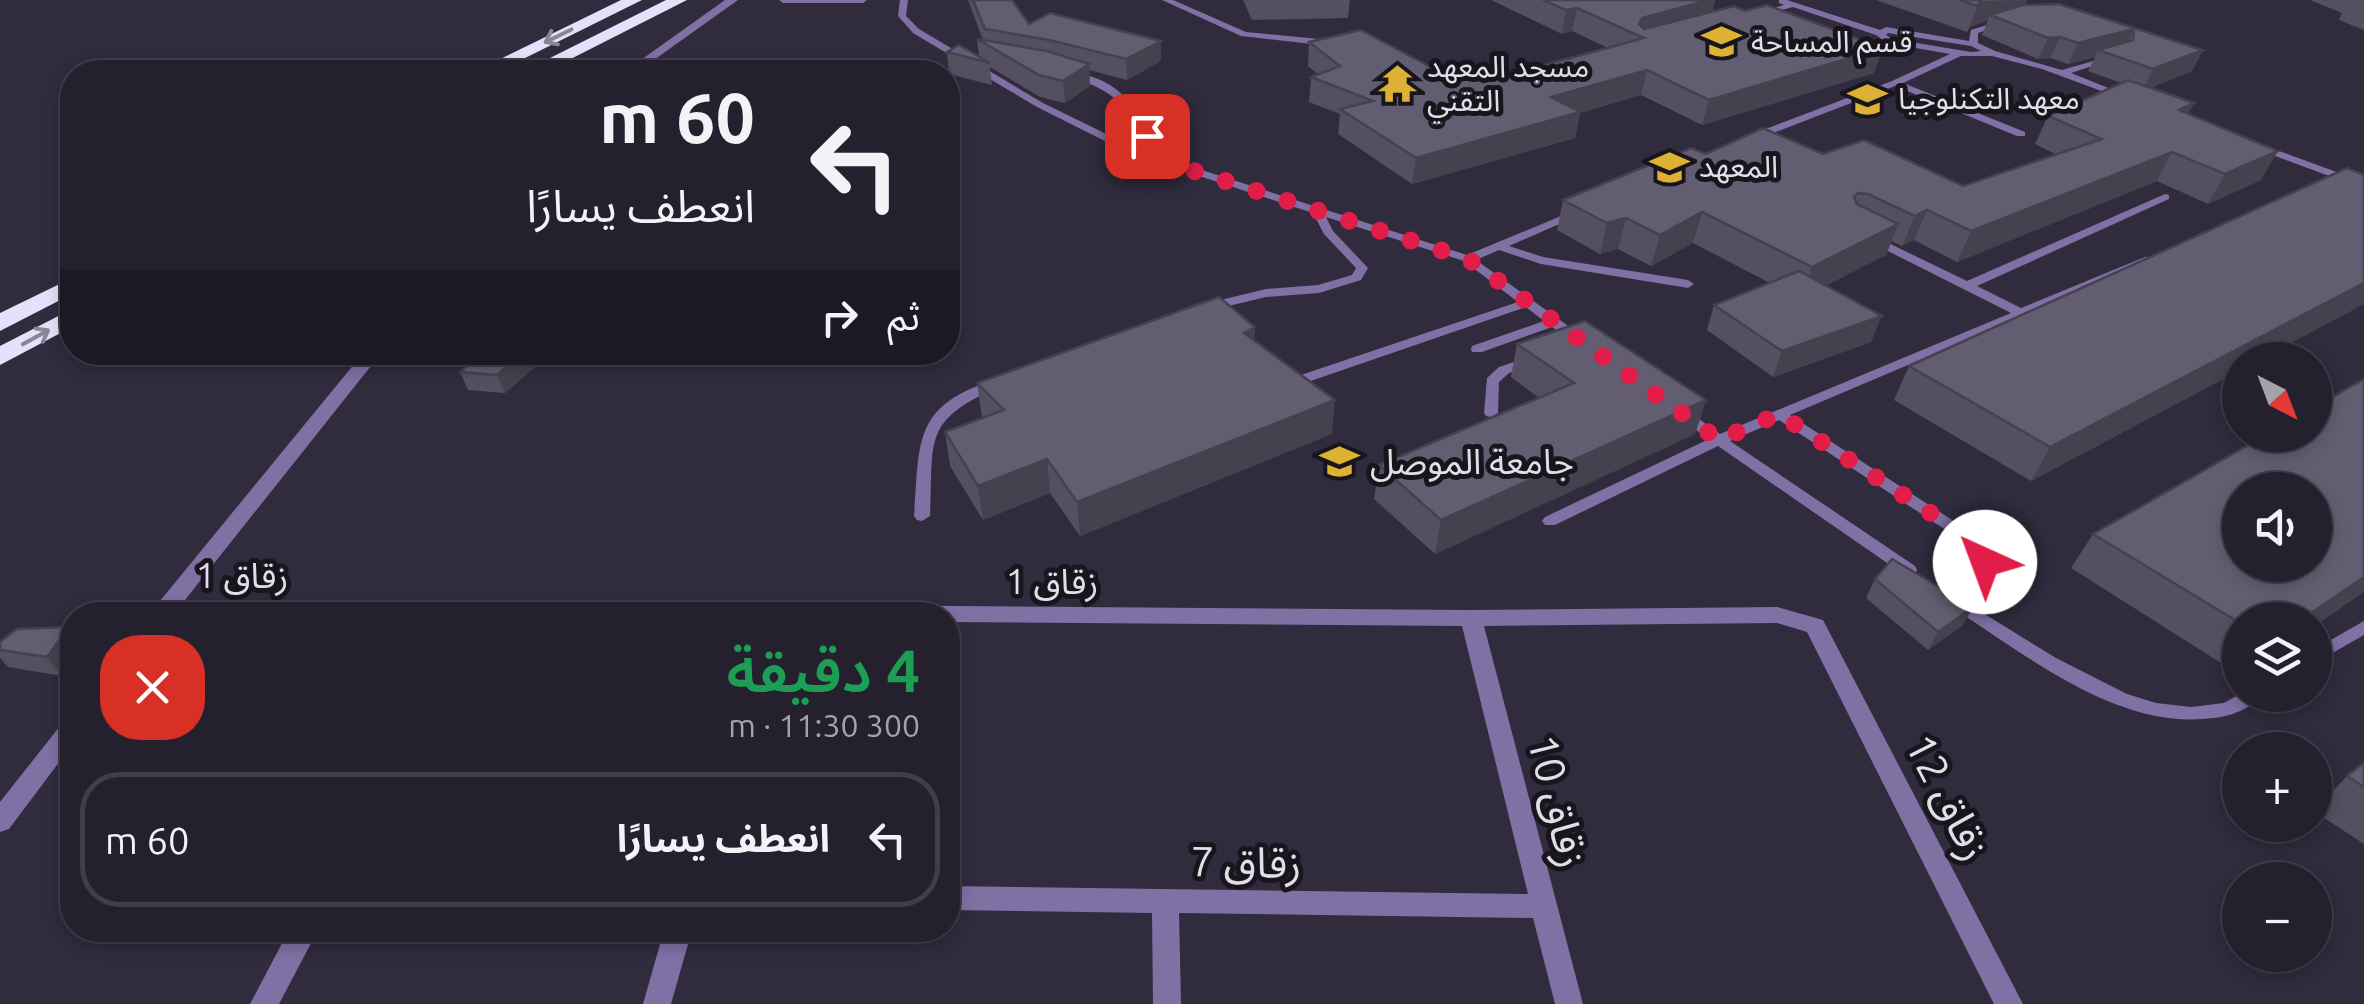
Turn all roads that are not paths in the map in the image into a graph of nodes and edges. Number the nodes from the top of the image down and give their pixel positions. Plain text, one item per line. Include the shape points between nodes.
1 (634, 0) edge
2 (679, 0) edge
3 (732, 0) edge
4 (782, 0) edge
5 (863, 0) edge
6 (904, 0) edge
7 (1166, 0) edge
8 (1778, 0) edge
9 (1792, 5) junction
10 (1754, 16) edge
11 (2013, 18) edge
12 (1880, 33) junction
13 (1336, 43) edge
14 (1973, 44) junction
15 (950, 52) junction
16 (984, 53) edge
17 (1960, 53) junction
18 (1992, 53) junction
19 (2119, 55) edge
20 (508, 60) edge
21 (556, 60) edge
22 (647, 60) edge
23 (1064, 73) edge
24 (2062, 73) junction
25 (1896, 84) junction
26 (2131, 99) edge
27 (2021, 134) dead end
28 (1736, 144) edge
29 (2254, 144) edge
30 (1157, 159) junction
31 (2341, 177) junction
32 (2324, 185) edge
33 (2364, 186) edge
34 (2164, 196) dead end
35 (1583, 210) edge
36 (1318, 212) junction
37 (1851, 228) edge
38 (1498, 246) junction
39 (2163, 252) edge
40 (1468, 259) junction
41 (1688, 284) dead end
42 (1967, 286) junction
43 (60, 291) edge
44 (1526, 303) junction
45 (1192, 312) edge
46 (2021, 312) junction
47 (8, 319) edge
48 (1553, 322) junction
49 (60, 324) edge
50 (1584, 343) junction
51 (1568, 348) edge
52 (1476, 349) dead end
53 (1552, 354) edge
54 (1599, 354) edge
55 (0, 356) edge
56 (363, 365) edge
57 (1010, 378) edge
58 (1294, 382) edge
59 (1674, 408) edge
60 (1492, 413) edge
61 (1779, 414) junction
62 (1719, 440) junction
63 (922, 516) dead end
64 (1550, 522) dead end
65 (1915, 574) edge
66 (1931, 586) edge
67 (1947, 597) junction
68 (171, 602) edge
69 (960, 615) edge
70 (1471, 618) junction
71 (1816, 626) joint
72 (2364, 627) edge
73 (2332, 647) edge
74 (2222, 710) edge
75 (60, 744) edge
76 (0, 821) edge
77 (960, 898) edge
78 (1165, 901) junction
79 (1544, 906) junction
80 (298, 942) edge
81 (675, 942) edge
82 (264, 1004) edge
83 (657, 1004) edge
84 (1166, 1004) edge
85 (1569, 1004) edge
86 (2009, 1004) edge

1 -> 20 highway
2 - 21 highway
3 - 22 street
4 - 5 lane
6 - 15 lane via 905,21
7 - 13 lane via 1244,34
8 - 9 lane
9 - 10 lane
9 - 12 lane
11 - 14 lane via 1974,32
12 - 14 lane
12 - 17 lane via 1890,41
14 - 18 lane
15 - 16 lane
15 - 30 lane via 1040,106
17 - 18 lane
17 - 25 lane
18 - 24 lane
19 - 24 lane
23 - 30 lane via 1128,99
24 - 26 lane
25 - 27 lane
25 - 28 lane
29 - 31 lane
30 - 36 lane
31 - 32 lane
31 - 33 lane
34 - 42 lane
35 - 38 lane
36 - 40 lane
36 - 45 lane via 1328,232 1356,258 1362,268 1357,277
37 - 42 lane
38 - 40 lane
38 - 41 lane via 1540,260
39 - 46 lane
40 - 44 lane
42 - 46 lane
43 - 47 highway
44 - 48 lane
44 - 58 lane
46 - 61 lane
48 - 50 lane
48 - 52 lane
55 -> 49 highway
50 - 51 lane
50 - 54 lane
53 - 60 lane via 1504,370 1492,381
56 - 68 street
57 - 63 lane via 948,404 934,417
59 - 62 lane
61 - 62 lane
61 - 67 lane via 1975,542 1985,562
62 - 64 lane
62 - 65 lane
66 - 67 lane
67 - 74 lane via 2096,688 2146,709
69 - 70 street, زقاق 1
70 - 71 street, زقاق 1 via 1777,614
70 - 79 street, زقاق 10
71 - 86 street, زقاق 12
72 - 73 lane
75 - 76 street
77 - 78 street, زقاق 7
78 - 79 street, زقاق 7
78 - 84 street
79 - 85 street, زقاق 10
80 - 82 street
81 - 83 street

